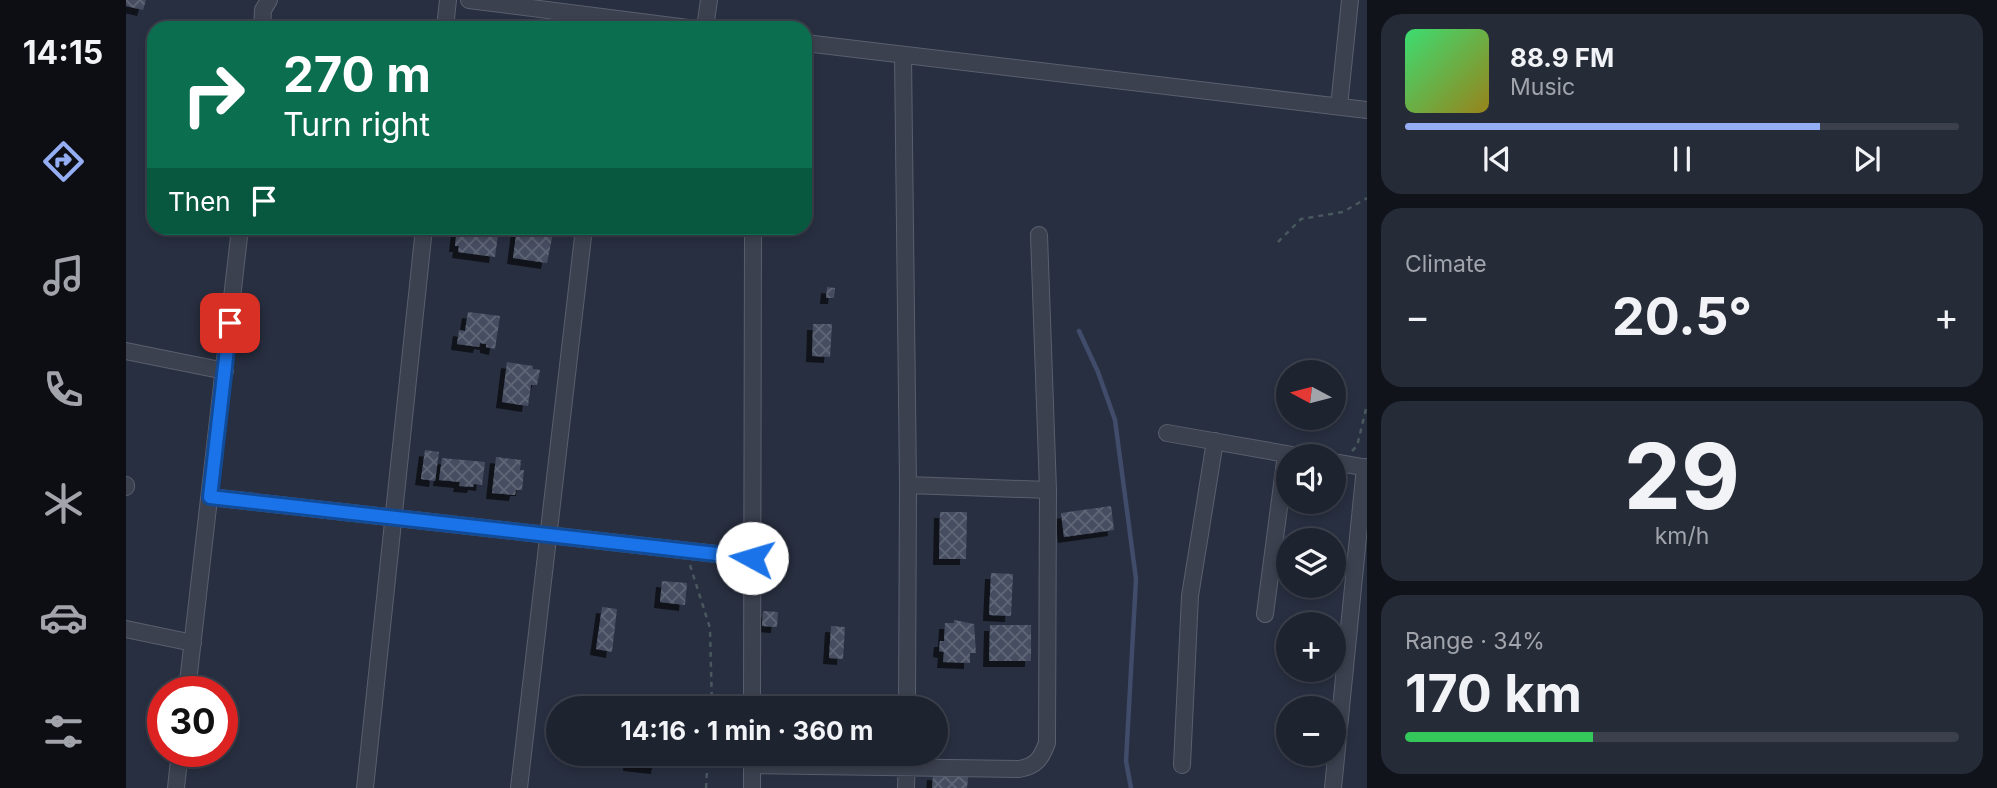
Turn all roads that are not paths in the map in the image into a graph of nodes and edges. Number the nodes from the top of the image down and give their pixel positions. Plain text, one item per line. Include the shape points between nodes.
1 (268, 0) edge
2 (448, 0) edge
3 (469, 0) edge
4 (709, 0) edge
5 (1350, 0) edge
6 (263, 21) edge
7 (446, 21) edge
8 (594, 21) edge
9 (706, 21) edge
10 (812, 44) edge
11 (903, 56) junction
12 (1339, 106) junction
13 (1367, 110) edge
14 (239, 235) edge
15 (423, 235) edge
16 (583, 235) edge
17 (753, 235) edge
18 (1039, 235) dead end
19 (126, 351) edge
20 (225, 371) junction
21 (1167, 433) dead end
22 (1214, 441) junction
23 (1276, 452) edge
24 (1346, 464) edge
25 (1366, 468) edge
26 (908, 485) junction
27 (1048, 490) junction
28 (210, 497) junction
29 (1278, 514) edge
30 (394, 517) junction
31 (549, 535) junction
32 (752, 558) junction
33 (1265, 614) dead end
34 (126, 629) edge
35 (193, 643) junction
36 (189, 676) edge
37 (752, 696) edge
38 (907, 696) edge
39 (948, 763) edge
40 (1182, 765) dead end
41 (752, 766) edge
42 (907, 766) edge
43 (178, 767) edge
44 (176, 788) edge
45 (365, 788) edge
46 (519, 788) edge
47 (752, 788) edge
48 (906, 788) edge
49 (1333, 788) edge

1 - 6 street
2 - 7 street
3 - 8 street
4 - 9 street
5 - 12 street
10 - 11 street
11 - 12 street
11 - 26 street
12 - 13 street
14 - 20 street
15 - 30 street
16 - 31 street
17 - 32 street
18 - 27 street
19 - 20 street
20 - 28 street
21 - 22 street
22 - 23 street
22 - 40 street via 1190,596
24 - 25 street
25 - 49 street
26 - 27 street
26 - 38 street
27 - 39 street via 1047,743 1043,755 1038,762 1019,769
28 - 30 street
28 - 35 street
29 - 33 street
30 - 31 street
30 - 45 street
31 - 32 street
31 - 46 street
32 - 37 street
34 - 35 street
35 - 36 street
41 - 47 street
42 - 48 street
43 - 44 street

